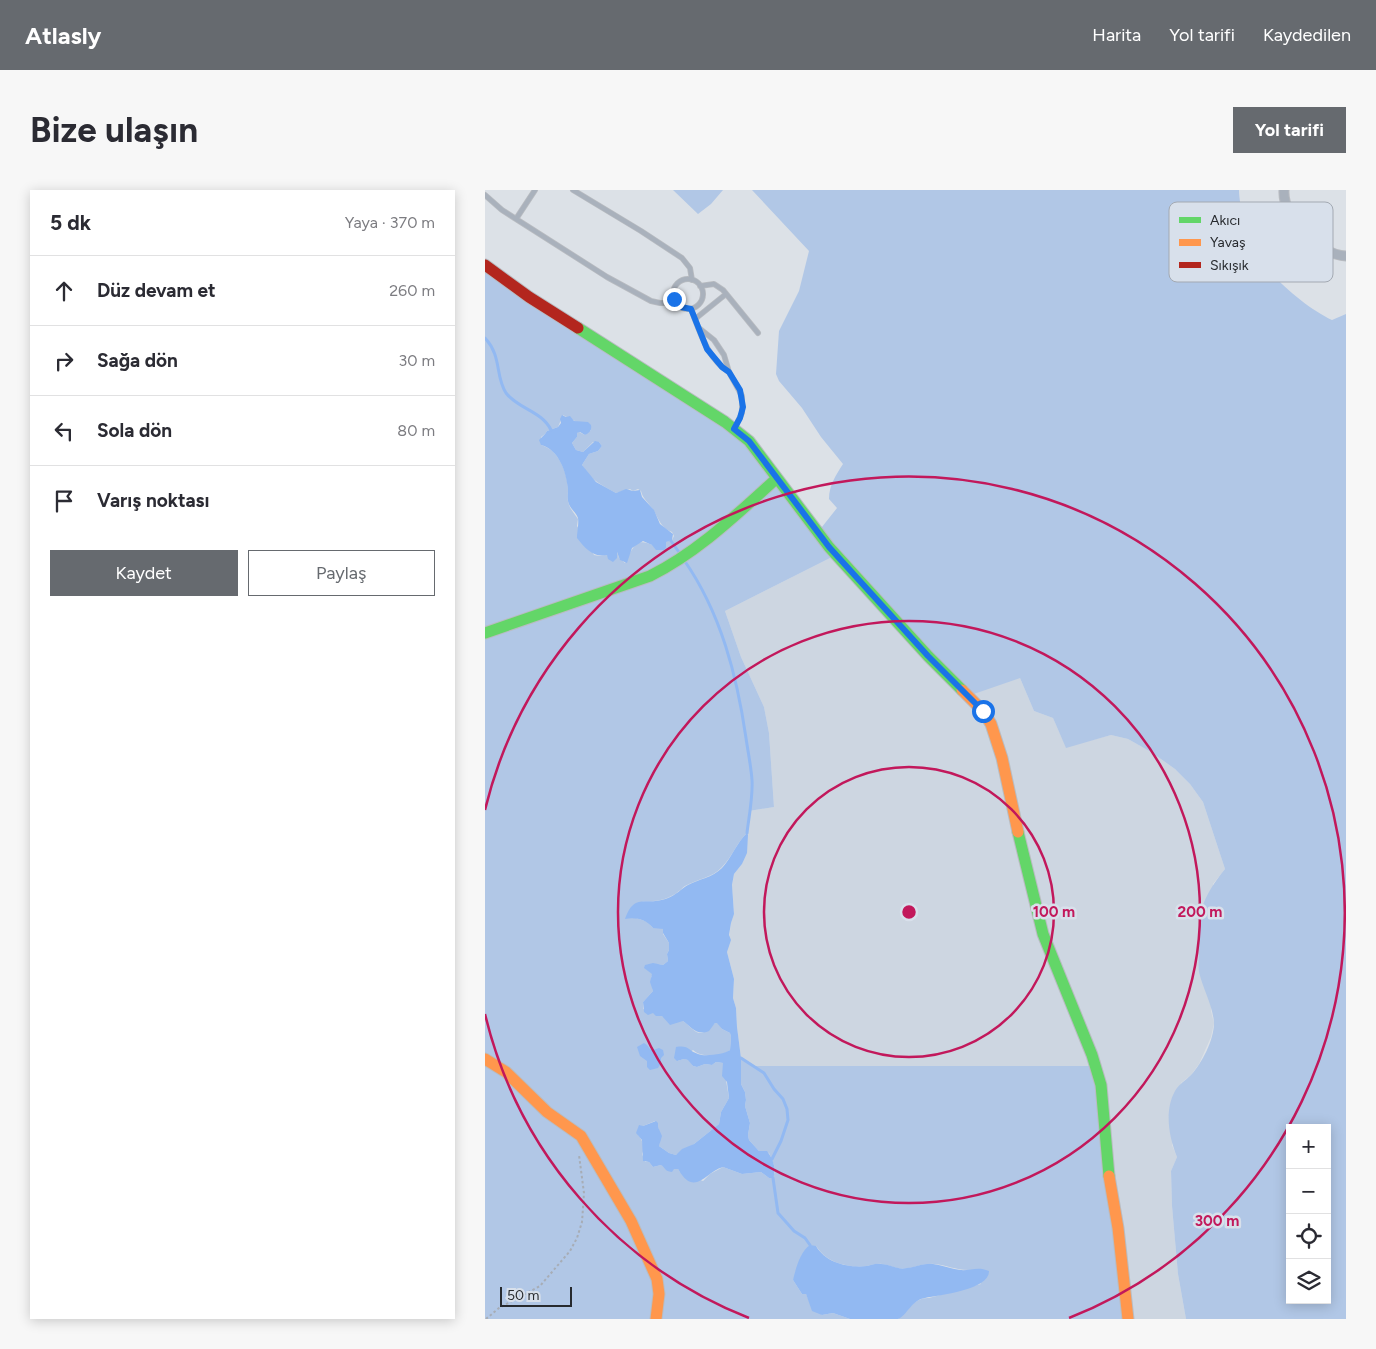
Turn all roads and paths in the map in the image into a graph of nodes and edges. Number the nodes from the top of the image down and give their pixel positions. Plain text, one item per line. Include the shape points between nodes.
1 (535, 190) edge
2 (573, 190) edge
3 (485, 195) edge
4 (517, 219) junction
5 (1333, 253) edge
6 (1346, 256) edge
7 (485, 265) edge
8 (692, 280) junction
9 (700, 286) junction
10 (727, 294) junction
11 (675, 302) junction
12 (691, 309) junction
13 (695, 320) junction
14 (699, 328) junction
15 (758, 333) dead end
16 (729, 372) junction
17 (734, 429) junction
18 (776, 479) junction
19 (485, 633) edge
20 (485, 1059) edge
21 (578, 1152) dead end
22 (485, 1319) edge
23 (656, 1319) edge
24 (1128, 1319) edge

1 - 4 lane
2 - 8 lane via 682,258 690,268
3 - 4 lane
4 - 11 lane via 651,301
5 - 6 street
7 - 17 street via 529,297
8 - 9 lane
8 - 11 lane via 681,281 676,286
9 - 10 lane via 714,284
9 - 12 lane via 701,300
10 - 13 lane
10 - 15 lane
11 - 12 lane
12 - 13 lane
13 - 14 lane
14 - 16 lane via 707,349
14 - 16 lane via 714,340 724,355
16 - 17 lane via 743,401 742,413
17 - 18 street via 749,441
18 - 19 street via 695,550 670,567
18 - 24 street via 829,547 983,711 991,724 1002,758 1043,934 1101,1085 1111,1195
20 - 23 street via 506,1072 547,1112 581,1136 631,1221 657,1279
21 - 22 path via 584,1193 582,1222 570,1251 540,1286

